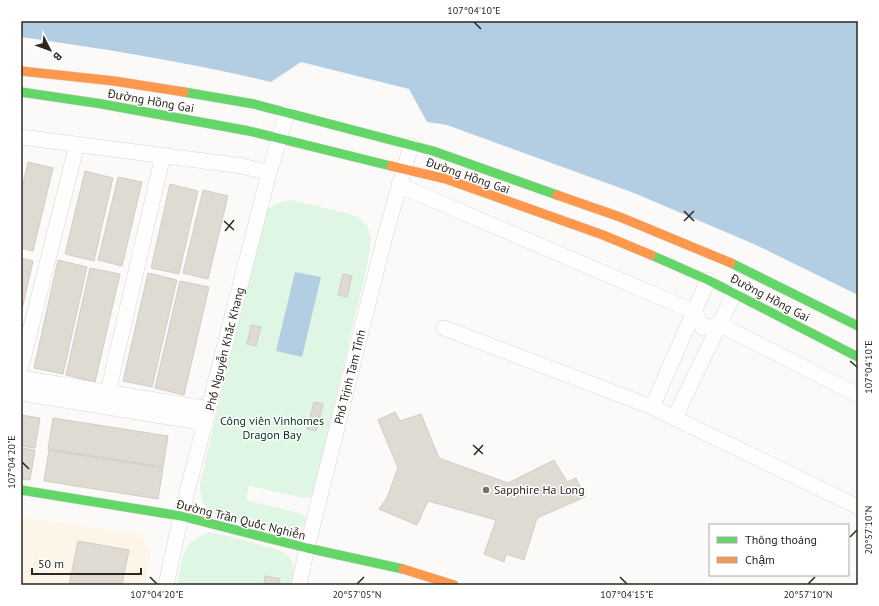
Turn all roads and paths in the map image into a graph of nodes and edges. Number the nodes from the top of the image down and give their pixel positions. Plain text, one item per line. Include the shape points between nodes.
1 (21, 71) edge
2 (21, 92) edge
3 (286, 113) junction
4 (21, 137) edge
5 (279, 138) junction
6 (77, 144) junction
7 (411, 146) junction
8 (163, 155) junction
9 (403, 168) junction
10 (269, 173) junction
11 (399, 185) junction
12 (708, 280) junction
13 (735, 292) junction
14 (695, 312) junction
15 (719, 324) junction
16 (858, 326) edge
17 (444, 328) dead end
18 (858, 357) edge
19 (21, 367) edge
20 (21, 378) edge
21 (108, 392) junction
22 (21, 393) edge
23 (858, 395) edge
24 (652, 407) junction
25 (208, 416) junction
26 (675, 417) junction
27 (21, 490) edge
28 (858, 507) edge
29 (181, 516) junction
30 (306, 548) junction
31 (166, 585) edge
32 (299, 585) edge
33 (454, 585) edge

1 - 3 street, Đường Hồng Gai via 114,81 254,104
2 - 5 street, Đường Hồng Gai via 102,104
3 - 5 street, Phố Nguyễn Khắc Khang
3 - 7 street, Đường Hồng Gai
4 - 6 street
5 - 9 street, Đường Hồng Gai
5 - 10 street, Phố Nguyễn Khắc Khang
6 - 8 street
6 - 19 street
7 - 9 street
7 - 16 street, Đường Hồng Gai via 433,151 620,217 737,265
8 - 10 street via 242,166
8 - 21 street
9 - 11 street, Phố Trịnh Tam Tỉnh
9 - 12 street, Đường Hồng Gai via 446,179 602,235
10 - 25 street, Phố Nguyễn Khắc Khang
11 - 14 street
11 - 30 street, Phố Trịnh Tam Tỉnh
12 - 13 street, Đường Hồng Gai
12 - 14 street
13 - 15 street
13 - 18 street, Đường Hồng Gai
14 - 15 street via 703,328
14 - 24 street
15 - 23 street
15 - 26 street
17 - 24 street
20 - 21 street
21 - 25 street
22 - 25 street
24 - 26 street
25 - 29 street, Phố Nguyễn Khắc Khang
26 - 28 street
27 - 29 street, Đường Trần Quốc Nghiễn
29 - 30 street, Đường Trần Quốc Nghiễn
29 - 31 street, Phố Nguyễn Khắc Khang
30 - 32 street, Phố Trịnh Tam Tỉnh
30 - 33 street, Đường Trần Quốc Nghiễn via 398,568

